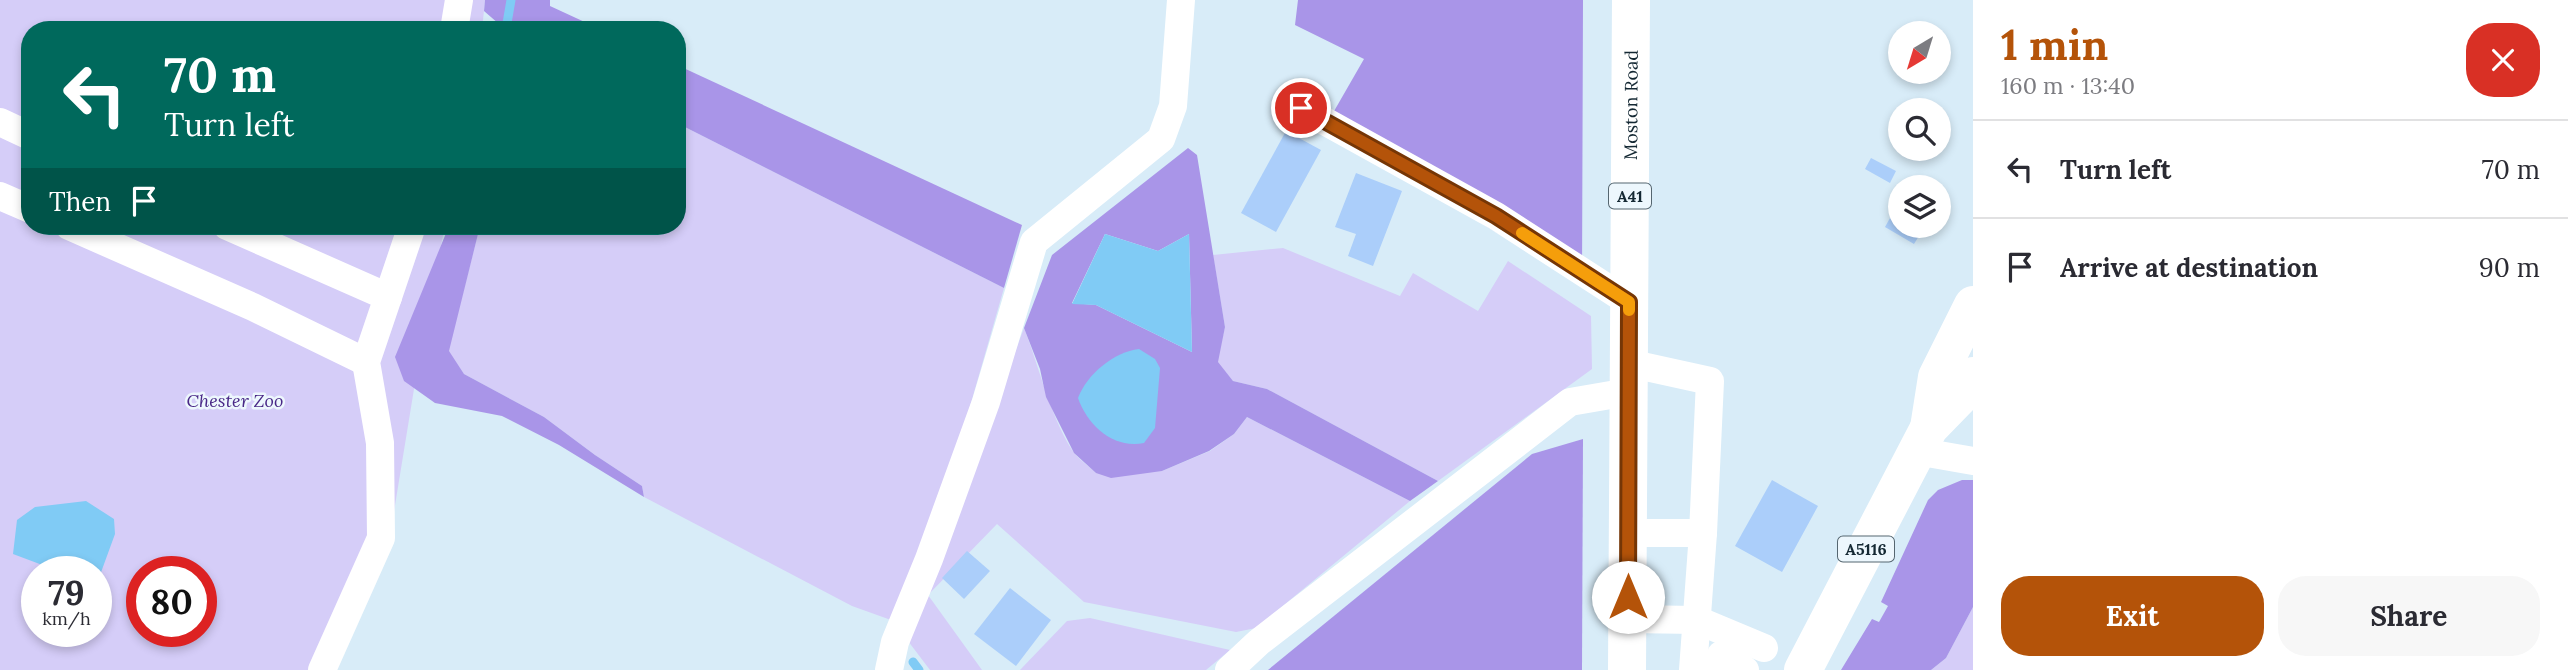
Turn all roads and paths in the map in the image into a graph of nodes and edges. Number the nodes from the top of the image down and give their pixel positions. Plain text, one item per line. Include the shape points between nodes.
1 (459, 0) edge
2 (1181, 0) edge
3 (1631, 0) edge
4 (456, 21) edge
5 (1301, 108) dead end
6 (0, 122) edge
7 (21, 132) edge
8 (0, 195) edge
9 (21, 205) edge
10 (89, 235) edge
11 (248, 235) edge
12 (409, 235) edge
13 (388, 297) junction
14 (1629, 302) junction
15 (1973, 305) edge
16 (366, 362) junction
17 (1973, 376) edge
18 (1628, 377) junction
19 (1922, 439) junction
20 (1973, 461) edge
21 (1628, 533) junction
22 (1703, 533) junction
23 (1628, 619) junction
24 (1697, 620) junction
25 (1764, 648) dead end
26 (322, 670) edge
27 (889, 670) edge
28 (1229, 670) edge
29 (1627, 670) edge
30 (1693, 670) edge
31 (1714, 670) edge
32 (1745, 670) edge
33 (1803, 670) edge

1 - 4 street
2 - 27 street via 1173,106 1161,139 1034,242 986,402 895,642
3 - 14 highway, Moston Road / A41
5 - 14 street via 1496,216
6 - 7 street
8 - 9 street
10 - 16 street
11 - 13 street
12 - 13 street
13 - 16 street
14 - 18 highway, Moston Road / A41
15 - 19 highway, A5116 via 1937,377
16 - 26 street via 380,443 381,538
17 - 19 highway, A5116
18 - 21 highway, Moston Road / A41
18 - 22 street via 1710,381
18 - 28 street via 1570,402
19 - 20 street
19 - 33 highway, A5116
21 - 22 street
21 - 23 highway, Moston Road / A41
22 - 24 street
23 - 24 street
23 - 29 highway, Moston Road / A41
24 - 25 street
24 - 30 street
31 - 32 street via 1721,654

